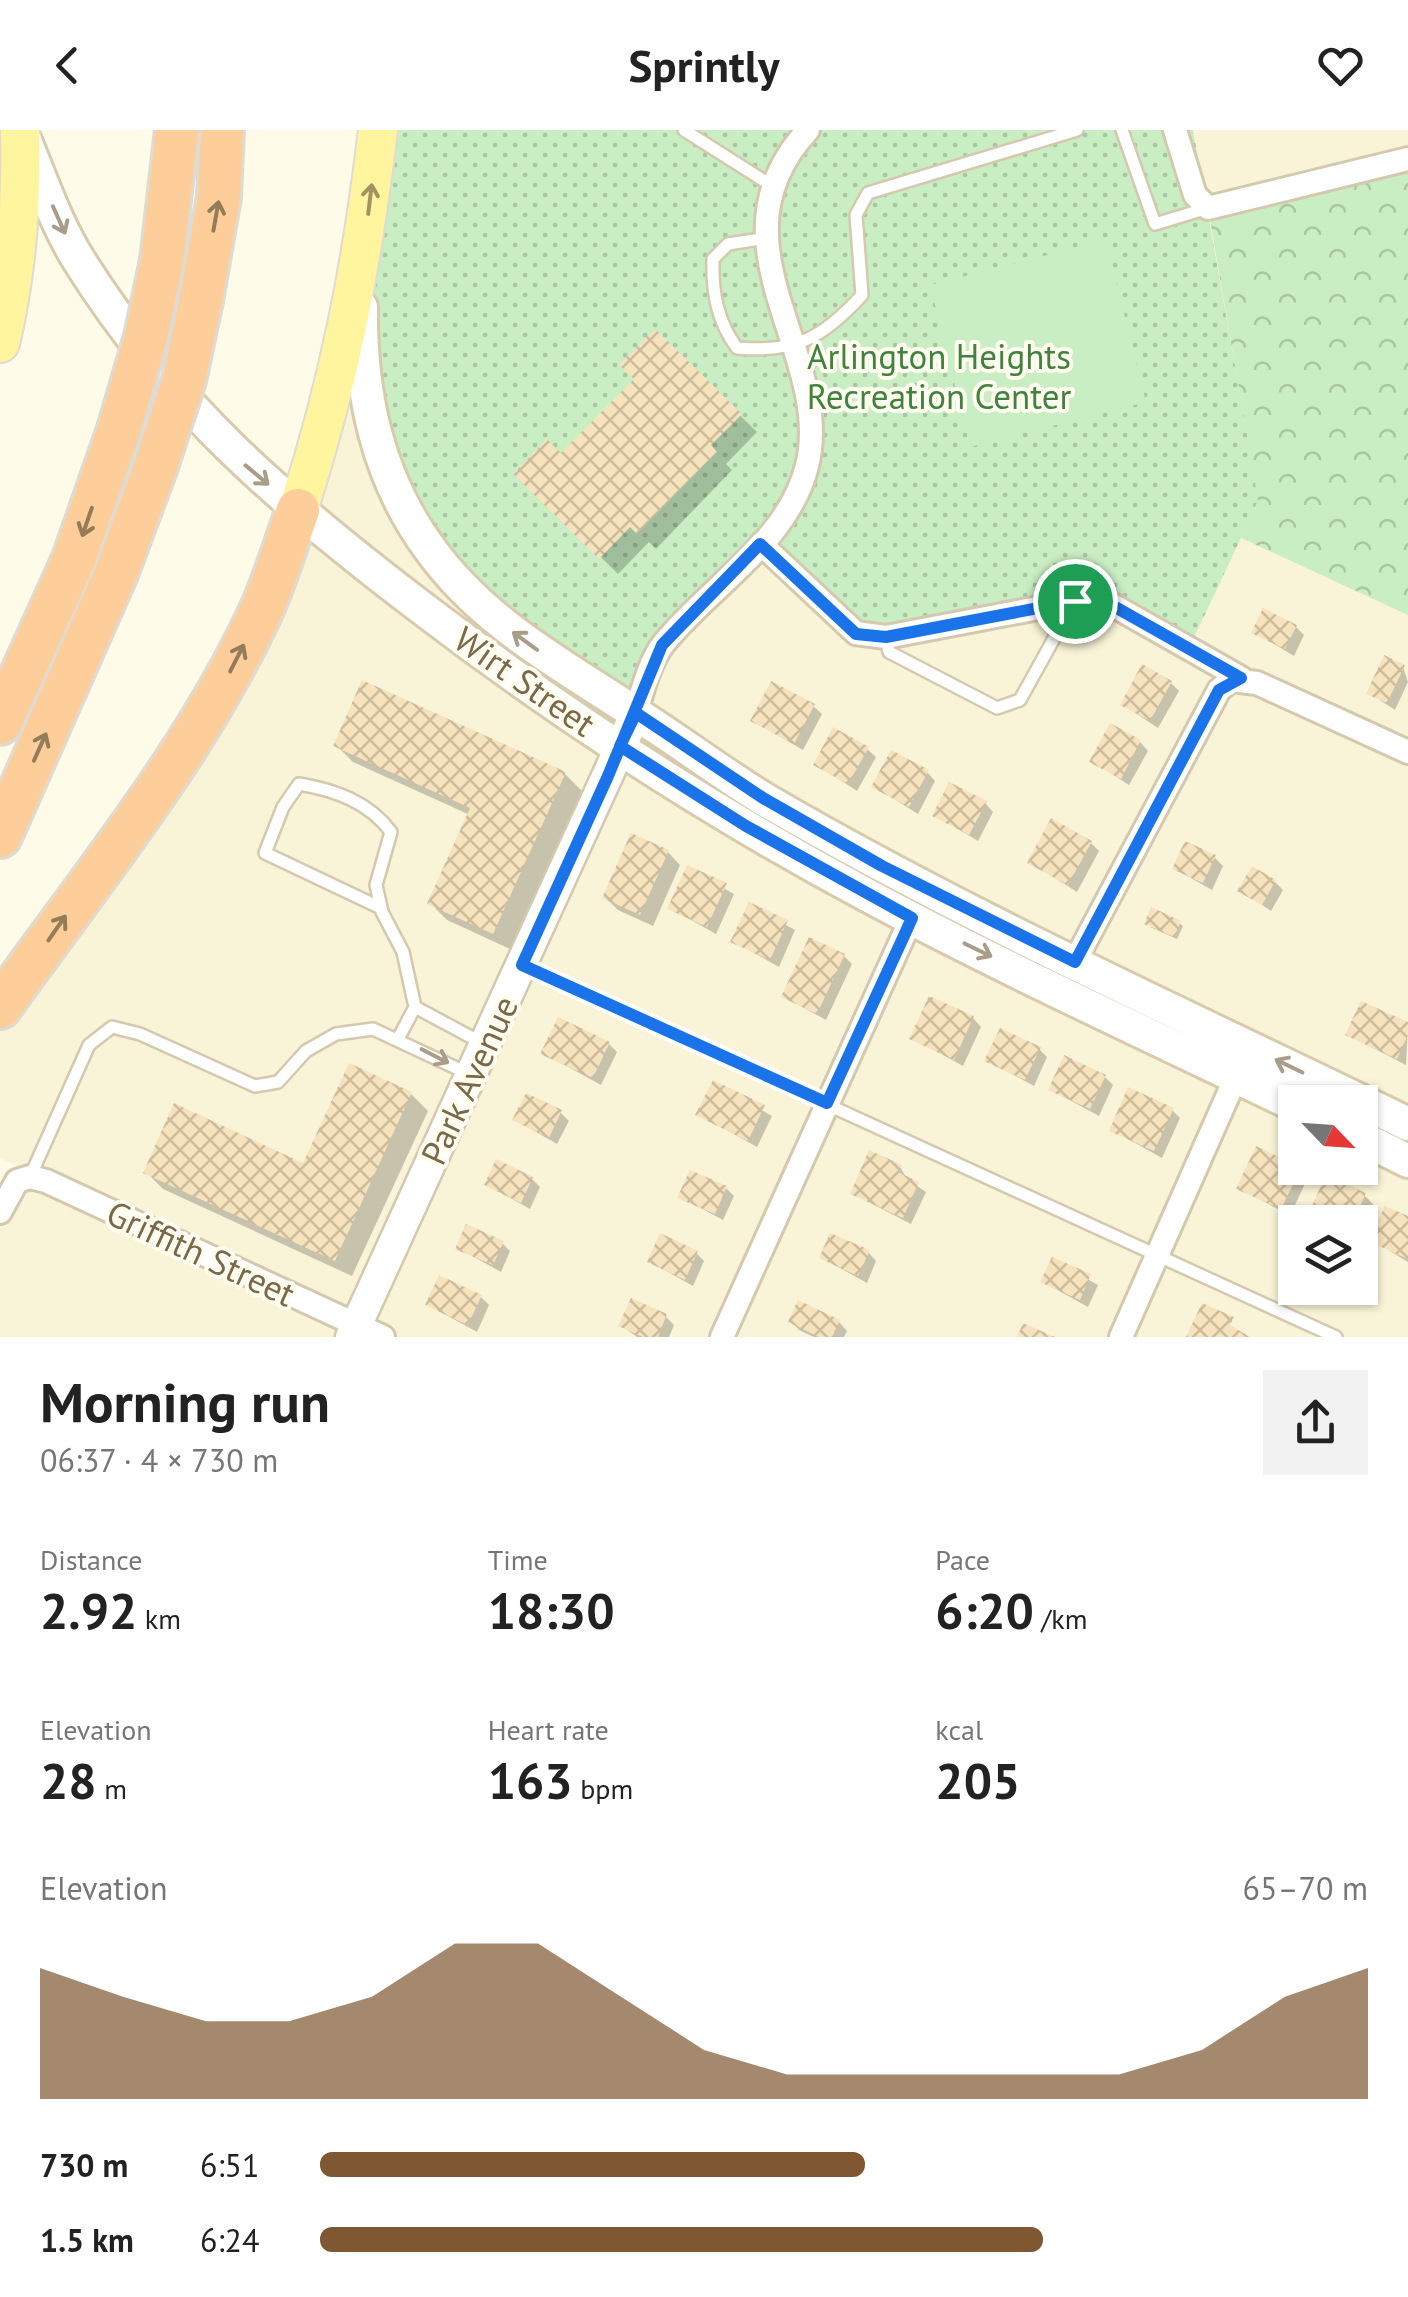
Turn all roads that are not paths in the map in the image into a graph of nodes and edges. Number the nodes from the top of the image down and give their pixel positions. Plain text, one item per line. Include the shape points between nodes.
1 (20, 130) edge
2 (177, 130) edge
3 (222, 130) edge
4 (378, 130) edge
5 (684, 130) edge
6 (808, 130) edge
7 (1077, 130) edge
8 (1122, 130) edge
9 (1175, 130) edge
10 (1408, 159) edge
11 (774, 187) junction
12 (1208, 208) junction
13 (767, 238) junction
14 (362, 267) junction
15 (0, 344) edge
16 (792, 346) junction
17 (298, 510) junction
18 (760, 544) junction
19 (1075, 601) junction
20 (886, 637) junction
21 (1236, 679) junction
22 (636, 713) junction
23 (0, 723) edge
24 (620, 746) junction
25 (1408, 752) edge
26 (0, 836) edge
27 (381, 908) junction
28 (912, 918) junction
29 (1075, 962) junction
30 (522, 965) junction
31 (0, 1007) edge
32 (415, 1007) junction
33 (399, 1038) junction
34 (485, 1045) junction
35 (471, 1075) junction
36 (1236, 1077) junction
37 (1278, 1098) edge
38 (827, 1103) junction
39 (1408, 1124) edge
40 (1378, 1144) edge
41 (1406, 1155) edge
42 (24, 1179) junction
43 (0, 1212) edge
44 (1158, 1256) junction
45 (363, 1333) edge
46 (722, 1337) edge
47 (1120, 1337) edge
48 (1336, 1337) edge

1 - 15 main road via 14,286
1 -> 17 main road, Wirt Street via 73,250 151,361 221,442
2 -> 23 highway, bridge via 162,261 119,430 74,560
26 -> 3 highway, bridge via 118,572 184,380 219,198
14 -> 4 main road, Wirt Street
5 - 11 lane
6 - 11 street
7 - 16 lane via 868,192 856,215 862,296 830,330
8 - 12 lane via 1154,224
9 - 12 street via 1195,195
10 - 12 street
11 - 13 street
13 - 16 street
13 - 16 lane via 728,244 714,259 712,287 724,330 737,348
14 - 17 main road
22 -> 14 main road, Wirt Street via 484,611 429,548 398,498 363,381
16 - 18 street via 810,420 808,466 794,501
17 - 24 main road, Wirt Street via 488,658
31 -> 17 highway via 210,708 261,612
18 - 20 street via 856,634
18 - 22 street via 662,645
19 - 20 street
19 - 20 lane via 1020,700 997,708 889,652
19 - 21 street via 1108,603
21 - 25 street
21 - 29 street via 1219,690
22 - 24 street, Park Avenue
22 - 29 main road, Wirt Street via 763,798 882,866
24 - 28 main road, Wirt Street
24 - 30 street, Park Avenue
27 - 27 lane via 376,885 390,832 376,812 326,788 299,784 265,854
27 - 32 lane via 403,952
28 -> 36 main road, Wirt Street
28 - 38 street
39 -> 29 main road, Wirt Street
30 - 34 street, Park Avenue
30 - 38 lane
32 - 33 lane
32 - 34 lane
33 -> 35 lane
33 - 42 lane via 373,1029 336,1034 306,1051 278,1082 255,1086 112,1027 89,1045
34 - 35 street, Park Avenue
35 - 45 street, Park Avenue
36 - 37 main road, Wirt Street
36 - 44 street
38 - 44 lane
38 - 46 street
40 - 41 main road
42 - 43 street
42 - 45 street, Griffith Street
44 - 47 street
44 - 48 lane

